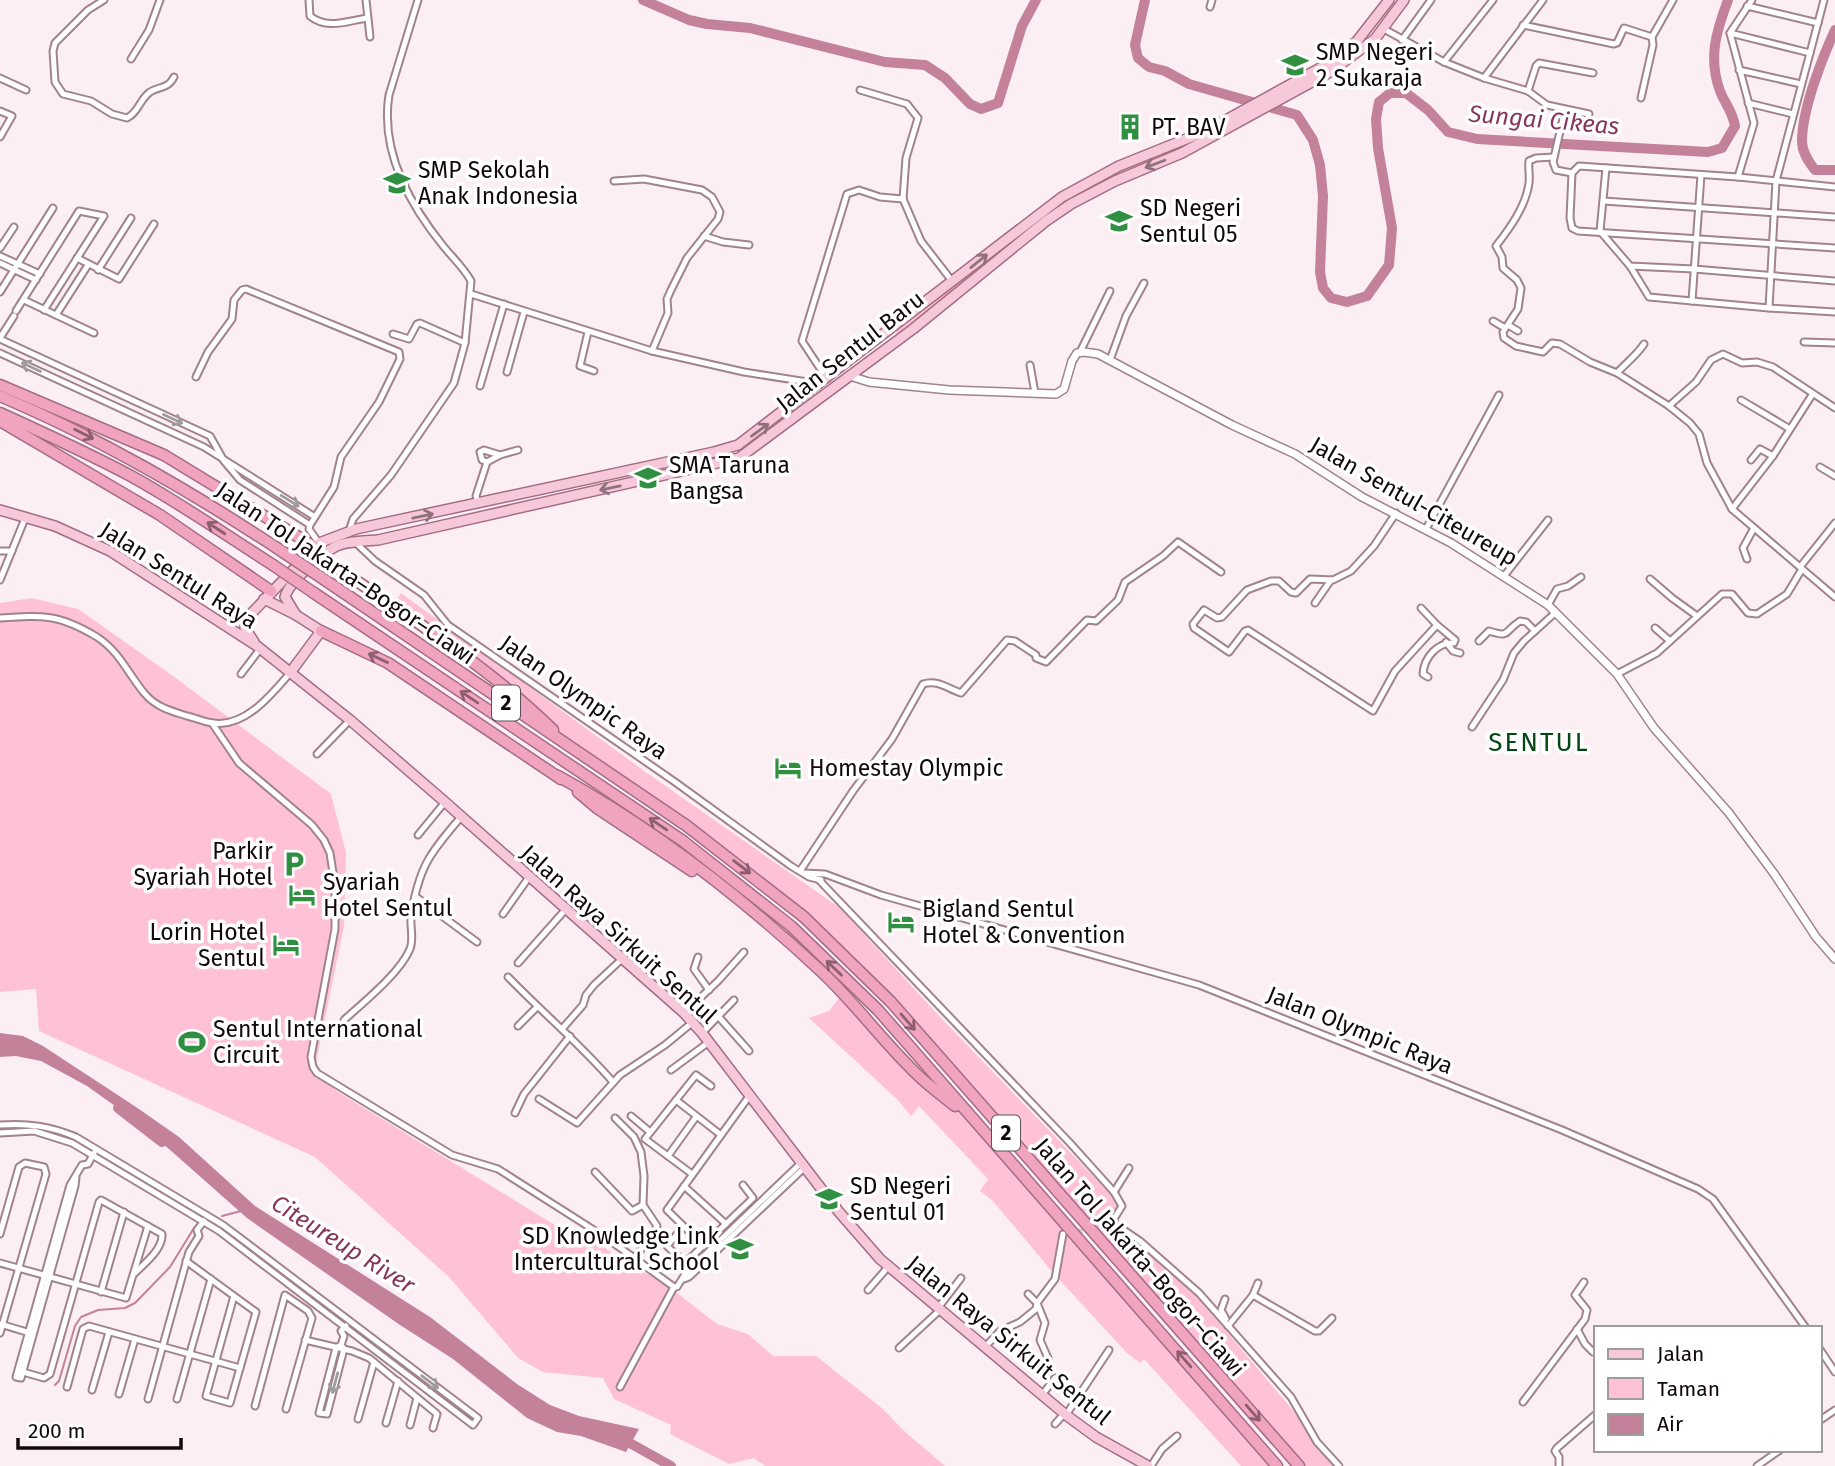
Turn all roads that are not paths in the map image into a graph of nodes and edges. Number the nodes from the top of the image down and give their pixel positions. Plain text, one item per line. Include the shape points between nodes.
1 (104, 0) edge
2 (160, 0) edge
3 (309, 0) edge
4 (366, 0) edge
5 (418, 0) edge
6 (1389, 0) edge
7 (1405, 0) edge
8 (1431, 0) edge
9 (1493, 0) edge
10 (1543, 0) edge
11 (1673, 0) edge
12 (1752, 0) edge
13 (1824, 0) edge
14 (1747, 6) junction
15 (367, 18) junction
16 (1818, 23) junction
17 (1523, 25) junction
18 (1384, 29) junction
19 (1730, 33) junction
20 (370, 37) dead end
21 (1651, 37) junction
22 (1402, 40) junction
23 (1810, 53) junction
24 (131, 59) dead end
25 (1444, 62) junction
26 (1739, 70) junction
27 (1593, 73) dead end
28 (174, 77) dead end
29 (0, 78) edge
30 (1484, 78) junction
31 (1801, 84) junction
32 (1298, 85) junction
33 (26, 90) dead end
34 (860, 90) dead end
35 (1528, 91) junction
36 (1642, 98) dead end
37 (1748, 103) junction
38 (1760, 106) junction
39 (1565, 110) junction
40 (0, 111) edge
41 (1589, 114) dead end
42 (1793, 114) junction
43 (1754, 122) junction
44 (1215, 130) junction
45 (0, 138) edge
46 (1554, 155) junction
47 (1605, 168) junction
48 (1572, 173) junction
49 (1701, 175) junction
50 (1738, 177) junction
51 (614, 181) dead end
52 (1776, 181) junction
53 (1835, 187) edge
54 (903, 199) junction
55 (1604, 201) junction
56 (1698, 207) junction
57 (53, 208) dead end
58 (1775, 212) junction
59 (1835, 217) edge
60 (131, 218) dead end
61 (154, 223) dead end
62 (14, 227) dead end
63 (1600, 231) junction
64 (704, 236) junction
65 (1696, 238) junction
66 (1773, 243) junction
67 (749, 245) dead end
68 (0, 248) edge
69 (1835, 248) edge
70 (0, 256) edge
71 (77, 258) junction
72 (0, 263) edge
73 (88, 265) junction
74 (1630, 266) junction
75 (16, 267) junction
76 (1694, 269) junction
77 (98, 270) junction
78 (1771, 276) junction
79 (38, 277) junction
80 (952, 281) junction
81 (1835, 281) edge
82 (1144, 283) dead end
83 (1110, 291) dead end
84 (0, 292) edge
85 (471, 294) junction
86 (24, 300) junction
87 (1692, 301) junction
88 (504, 304) junction
89 (1769, 308) junction
90 (44, 310) junction
91 (524, 312) junction
92 (1835, 312) edge
93 (56, 315) junction
94 (905, 316) junction
95 (1493, 321) dead end
96 (892, 325) junction
97 (1507, 326) junction
98 (913, 329) junction
99 (1518, 331) dead end
100 (588, 332) junction
101 (94, 333) dead end
102 (393, 334) dead end
103 (0, 338) edge
104 (900, 338) junction
105 (1804, 342) dead end
106 (465, 343) junction
107 (1835, 343) edge
108 (1644, 345) dead end
109 (652, 351) junction
110 (1080, 352) junction
111 (0, 353) edge
112 (1110, 360) junction
113 (1030, 365) dead end
114 (593, 371) dead end
115 (507, 372) dead end
116 (1617, 373) junction
117 (850, 376) junction
118 (196, 377) dead end
119 (823, 381) junction
120 (0, 385) edge
121 (480, 386) dead end
122 (1035, 393) junction
123 (1499, 395) dead end
124 (1812, 395) junction
125 (0, 396) edge
126 (1741, 400) dead end
127 (1668, 407) junction
128 (1835, 408) edge
129 (0, 413) edge
130 (0, 421) edge
131 (1790, 429) junction
132 (518, 450) dead end
133 (500, 455) junction
134 (1773, 456) junction
135 (1751, 460) dead end
136 (224, 461) junction
137 (487, 462) junction
138 (1820, 467) dead end
139 (1835, 476) edge
140 (478, 504) junction
141 (1732, 509) junction
142 (0, 510) edge
143 (1396, 513) junction
144 (26, 516) junction
145 (315, 517) junction
146 (1548, 520) dead end
147 (1835, 523) edge
148 (310, 525) junction
149 (1754, 528) junction
150 (1426, 529) junction
151 (349, 531) junction
152 (356, 543) junction
153 (317, 545) junction
154 (0, 551) edge
155 (12, 551) junction
156 (322, 557) junction
157 (1747, 559) dead end
158 (1801, 568) junction
159 (1221, 572) dead end
160 (1504, 576) junction
161 (1581, 577) dead end
162 (1650, 579) dead end
163 (0, 580) edge
164 (1331, 580) junction
165 (267, 595) junction
166 (1834, 595) edge
167 (1315, 603) dead end
168 (1548, 605) junction
169 (1421, 608) dead end
170 (1555, 613) junction
171 (296, 615) junction
172 (1697, 616) junction
173 (0, 618) edge
174 (1437, 625) junction
175 (1655, 628) dead end
176 (321, 631) junction
177 (1535, 631) junction
178 (1479, 641) dead end
179 (1670, 641) junction
180 (1446, 642) junction
181 (258, 648) junction
182 (1460, 653) dead end
183 (290, 673) junction
184 (241, 674) dead end
185 (1617, 674) junction
186 (1428, 677) dead end
187 (350, 720) junction
188 (212, 723) junction
189 (1472, 727) dead end
190 (570, 747) junction
191 (317, 754) dead end
192 (445, 802) junction
193 (461, 817) junction
194 (418, 835) dead end
195 (802, 872) junction
196 (529, 877) junction
197 (830, 877) junction
198 (819, 880) junction
199 (415, 896) junction
200 (566, 909) junction
201 (503, 914) dead end
202 (478, 942) dead end
203 (744, 952) dead end
204 (698, 957) dead end
205 (623, 958) junction
206 (1835, 960) edge
207 (518, 963) dead end
208 (508, 977) dead end
209 (709, 990) junction
210 (734, 1000) dead end
211 (537, 1007) junction
212 (684, 1013) junction
213 (718, 1016) junction
214 (344, 1020) dead end
215 (693, 1022) junction
216 (518, 1026) dead end
217 (562, 1029) junction
218 (702, 1033) junction
219 (570, 1036) junction
220 (709, 1042) junction
221 (749, 1051) dead end
222 (671, 1070) dead end
223 (613, 1082) junction
224 (711, 1086) dead end
225 (750, 1095) junction
226 (540, 1099) dead end
227 (676, 1100) junction
228 (515, 1113) dead end
229 (631, 1116) dead end
230 (696, 1117) junction
231 (615, 1118) dead end
232 (0, 1125) edge
233 (979, 1126) junction
234 (0, 1132) edge
235 (650, 1132) junction
236 (720, 1135) junction
237 (87, 1147) junction
238 (97, 1149) junction
239 (93, 1155) junction
240 (668, 1156) junction
241 (82, 1165) junction
242 (803, 1165) junction
243 (1129, 1168) dead end
244 (595, 1172) dead end
245 (692, 1174) junction
246 (743, 1185) dead end
247 (684, 1186) junction
248 (1114, 1192) junction
249 (643, 1205) junction
250 (124, 1212) junction
251 (207, 1215) junction
252 (203, 1221) junction
253 (1115, 1222) junction
254 (213, 1223) junction
255 (726, 1224) junction
256 (148, 1226) junction
257 (683, 1227) junction
258 (1105, 1227) tunnel mouth
259 (0, 1234) edge
260 (1063, 1234) dead end
261 (199, 1236) junction
262 (704, 1246) junction
263 (635, 1257) junction
264 (186, 1261) junction
265 (0, 1263) edge
266 (888, 1267) junction
267 (19, 1268) junction
268 (135, 1273) junction
269 (47, 1276) junction
270 (961, 1278) dead end
271 (211, 1279) junction
272 (1584, 1282) dead end
273 (1258, 1283) dead end
274 (75, 1284) junction
275 (674, 1287) junction
276 (868, 1290) dead end
277 (101, 1292) junction
278 (1028, 1294) dead end
279 (1253, 1295) junction
280 (234, 1296) junction
281 (1225, 1299) dead end
282 (1037, 1303) junction
283 (939, 1309) junction
284 (1332, 1318) dead end
285 (350, 1320) junction
286 (1, 1325) edge
287 (1230, 1325) junction
288 (345, 1326) junction
289 (356, 1326) junction
290 (1805, 1326) edge
291 (1577, 1329) junction
292 (352, 1331) junction
293 (109, 1332) junction
294 (0, 1333) edge
295 (31, 1333) junction
296 (344, 1336) junction
297 (135, 1339) junction
298 (305, 1340) junction
299 (162, 1346) junction
300 (340, 1347) junction
301 (985, 1347) junction
302 (899, 1348) dead end
303 (1109, 1350) dead end
304 (1821, 1351) edge
305 (1594, 1352) edge
306 (190, 1354) junction
307 (1048, 1358) dead end
308 (215, 1361) junction
309 (374, 1362) junction
310 (240, 1368) junction
311 (1835, 1372) edge
312 (1055, 1378) dead end
313 (398, 1381) junction
314 (67, 1387) dead end
315 (620, 1387) dead end
316 (92, 1390) dead end
317 (120, 1394) dead end
318 (1042, 1395) junction
319 (418, 1398) junction
320 (148, 1399) dead end
321 (177, 1399) dead end
322 (1523, 1402) dead end
323 (255, 1406) dead end
324 (286, 1409) dead end
325 (1065, 1414) junction
326 (1594, 1416) edge
327 (358, 1419) dead end
328 (386, 1423) dead end
329 (1055, 1424) dead end
330 (410, 1425) dead end
331 (433, 1428) dead end
332 (1177, 1436) dead end
333 (1777, 1452) edge
334 (1149, 1466) edge
335 (1278, 1466) edge
336 (1299, 1466) edge
337 (1339, 1466) edge
338 (1559, 1466) edge
339 (1757, 1466) edge

1 - 28 street via 55,43 58,89 127,118 150,93
2 - 24 street
3 - 15 street via 310,16 322,23
4 - 15 street
5 - 85 street via 389,95 388,137 398,176 433,233 468,276
6 - 32 main road, Jalan Sentul Baru via 1351,47
7 - 18 main road, Jalan Sentul Baru
8 - 22 street
9 - 25 street
10 - 17 street
11 - 21 street
12 - 14 street
13 - 16 street
14 - 16 street
14 - 19 street
15 - 20 street
16 - 23 street
17 - 21 street via 1614,44 1625,27
17 - 30 street
18 - 22 street
18 - 32 main road, Jalan Sentul Baru via 1345,62
19 - 23 street
19 - 26 street
21 - 36 street via 1654,45
22 - 25 street
23 - 31 street
25 - 30 street
26 - 31 street
26 - 37 street
27 - 35 street via 1539,63
29 - 33 street
30 - 35 street
31 - 42 street
32 - 44 main road, Jalan Sentul Baru
34 - 54 street via 907,104 918,118 906,158
35 - 39 street via 1541,102
37 - 38 street
37 - 43 street
38 - 42 street
38 - 43 street
39 - 41 street
39 - 46 street
40 - 45 street via 12,117
42 - 52 street
43 - 50 street
80 -> 44 main road, Jalan Sentul Baru via 1062,197 1107,171
44 -> 98 main road, Jalan Sentul Baru via 1182,153 1071,204
46 - 48 street via 1556,170
46 - 97 street via 1529,161 1526,197 1496,246 1503,268 1520,284 1518,309
47 - 48 street via 1580,166
47 - 49 street
47 - 55 street
48 - 63 street via 1572,228
49 - 50 street
49 - 56 street
50 - 52 street
51 - 64 street via 650,180 707,193 720,212
52 - 53 street
52 - 58 street
54 - 80 street via 921,241
54 - 119 street via 859,190 848,194 802,341
55 - 56 street
55 - 63 street
56 - 58 street
56 - 65 street
57 - 75 street
58 - 59 street
58 - 66 street
60 - 77 street
61 - 77 street via 119,279
62 - 68 street
63 - 65 street
63 - 74 street
64 - 67 street
64 - 109 street via 667,297 668,313
65 - 66 street
65 - 76 street
66 - 69 street
66 - 78 street
70 - 75 street
71 - 73 street
71 - 79 street via 104,216 79,212
71 - 90 street
72 - 75 street
73 - 77 street
73 - 93 street
74 - 76 street
74 - 87 street via 1649,297
75 - 79 street
75 - 84 street
76 - 78 street
76 - 87 street
78 - 81 street
78 - 89 street
79 - 86 street
80 - 94 main road, Jalan Sentul Baru
82 - 112 street
83 - 110 street
85 - 88 street
85 - 106 street
86 - 90 street
86 - 103 street
87 - 89 street
88 - 91 street
88 - 121 street
89 - 92 street
90 - 93 street
91 - 100 street
91 - 115 street
93 - 101 street
94 - 96 main road, Jalan Sentul Baru
94 - 98 main road
95 - 97 street
96 - 104 main road
96 - 119 main road, Jalan Sentul Baru
97 - 99 street
97 - 116 street via 1504,338 1516,346 1543,352 1558,343
98 - 104 main road, Jalan Sentul Baru
100 - 109 street
100 - 114 street via 580,366
102 - 106 street via 410,339 420,323
103 -> 136 street via 210,436
104 - 117 main road, Jalan Sentul Baru
105 - 107 street
106 - 151 street via 454,383 442,403 353,519
108 - 116 street
109 - 119 street via 744,372
110 - 112 street, Jalan Sentul-Citeureup
110 - 122 street via 1074,356 1060,392
136 -> 111 street via 191,441
112 - 143 street, Jalan Sentul-Citeureup via 1295,454
113 - 122 street
116 - 127 street
117 - 122 street via 949,390
117 -> 152 main road, Jalan Sentul Baru via 748,453 728,462
118 - 145 street via 230,322 234,300 246,289 399,352 400,359 379,402 341,457 334,487
140 -> 119 main road, Jalan Sentul Baru via 731,448
120 - 153 highway via 164,455
123 - 150 street
124 - 127 street via 1773,367 1742,363 1721,354
124 - 128 street
124 - 131 street
125 -> 190 highway, Jalan Tol Jakarta–Bogor–Ciawi / 2, bridge via 53,418 214,506
126 - 131 street
127 - 141 street via 1699,434 1707,463
233 -> 129 highway, Jalan Tol Jakarta–Bogor–Ciawi / 2, bridge via 878,1010 791,926 683,841 206,522 130,476
130 - 165 highway via 160,515
131 - 134 street
132 - 133 street
133 - 137 street
133 - 137 street via 484,450 480,457
134 - 135 street via 1760,449
134 - 141 street
136 -> 145 street
136 - 148 street via 240,480
137 - 140 street via 476,496
138 - 139 street
151 -> 140 main road, Jalan Sentul Baru
141 - 149 street
142 - 144 main road, Jalan Sentul Raya
143 - 150 street, Jalan Sentul-Citeureup
143 - 164 street via 1361,561
144 - 155 street
144 - 181 main road, Jalan Sentul Raya via 110,551
145 - 148 street
146 - 160 street
147 - 158 street
148 - 153 street
149 - 157 street via 1743,548
149 - 158 street
150 - 160 street, Jalan Sentul-Citeureup
151 - 153 main road, Jalan Sentul Baru
152 - 156 main road, Jalan Sentul Baru via 342,544
152 - 195 street, Jalan Olympic Raya via 424,595 448,625
153 - 165 main road, Jalan Sentul Baru
154 - 155 street
155 - 163 street
156 - 171 main road, Jalan Sentul Baru via 288,589 285,597
156 - 190 highway via 440,637 528,705
158 - 166 street
158 - 172 street via 1787,594 1757,614 1725,593
159 - 195 street via 1178,542 1125,582 1113,606 1096,621 1087,620 1046,663 1007,640 961,693 934,682 923,684 892,739
160 - 168 street, Jalan Sentul-Citeureup
161 - 168 street via 1557,589
162 - 172 street
164 - 167 street
164 - 174 street via 1308,580 1294,593 1274,580 1247,590 1222,617 1202,612 1194,628 1229,652 1248,631 1373,711 1395,671
165 - 171 main road
165 - 181 main road, Jalan Sentul Baru via 246,619 245,628
168 - 170 street, Jalan Sentul-Citeureup
169 - 174 street
170 - 177 street
170 - 185 street, Jalan Sentul-Citeureup
171 - 176 main road
172 - 179 street
173 - 188 street via 44,615 66,621 111,647 158,705
174 - 180 street via 1455,641
175 - 179 street
176 - 183 main road
233 -> 176 highway via 920,1077 823,973 729,892 597,808 558,776 388,663
177 - 178 street via 1522,621 1502,636 1487,632
177 - 189 street via 1514,653 1503,680
179 - 185 street via 1648,659
180 - 182 street
180 - 186 street via 1437,646 1424,667 1423,674
181 - 183 main road, Jalan Sentul Raya
181 - 184 street
183 - 187 main road, Jalan Raya Sirkuit Sentul
183 - 188 street via 251,713
185 - 206 street, Jalan Sentul-Citeureup via 1654,728 1729,813
187 - 191 street
187 - 192 main road, Jalan Raya Sirkuit Sentul
188 - 263 street via 239,763 312,825 330,853 336,912 311,1057 317,1073 452,1155 498,1169
190 -> 336 highway, Jalan Tol Jakarta–Bogor–Ciawi / 2 via 748,871 853,964
192 - 193 main road, Jalan Raya Sirkuit Sentul
192 - 194 street
193 - 196 main road, Jalan Raya Sirkuit Sentul
193 - 199 street via 426,860
195 - 197 street, Jalan Olympic Raya
195 - 198 street, Jalan Olympic Raya
196 - 200 main road, Jalan Raya Sirkuit Sentul
196 - 201 street
197 - 198 street
197 - 290 street, Jalan Olympic Raya via 1199,985 1698,1189 1713,1199
198 - 248 street
199 - 202 street
199 - 214 street via 408,953
200 - 205 main road, Jalan Raya Sirkuit Sentul
200 - 207 street
203 - 209 street
204 - 209 street via 694,969
205 - 212 main road, Jalan Raya Sirkuit Sentul
205 - 217 street via 594,985
208 - 211 street
209 - 212 street
210 - 213 street
211 - 216 street
211 - 217 street
212 - 215 main road, Jalan Raya Sirkuit Sentul
213 - 218 street
213 - 221 street
215 - 218 main road, Jalan Raya Sirkuit Sentul
215 - 223 street
217 - 219 street
218 - 220 main road, Jalan Raya Sirkuit Sentul
219 - 223 street
219 - 228 street via 524,1094
220 - 222 street
220 - 225 main road, Jalan Raya Sirkuit Sentul
223 - 226 street via 576,1123
224 - 227 street via 695,1076
225 - 236 street
225 - 242 main road, Jalan Raya Sirkuit Sentul
227 - 230 street
227 - 235 street
229 - 235 street
230 - 236 street
230 - 240 street
231 - 249 street via 634,1137 641,1152
232 - 237 street via 49,1127
335 -> 233 highway, Jalan Tol Jakarta–Bogor–Ciawi / 2
234 - 237 street via 47,1134
235 - 240 street via 646,1142
236 - 245 street
237 - 238 street
237 - 239 street
237 - 241 street via 80,1159
238 - 239 street
238 - 251 street
239 - 241 street
239 - 252 street
240 - 245 street
241 - 269 street via 69,1185
242 - 266 main road, Jalan Raya Sirkuit Sentul
242 - 275 street
243 - 248 street
244 - 249 street via 632,1211
245 - 247 street
246 - 255 street via 753,1198
247 - 255 street
247 - 257 street via 667,1210
248 - 253 street via 1122,1206
249 - 263 street via 657,1226
250 - 256 street
250 - 274 street via 105,1200 99,1202
250 - 277 street
251 - 252 street
251 - 254 street
252 - 254 street
252 - 261 street
253 - 258 street
253 - 287 street
254 - 261 street
254 - 285 street
254 - 288 street
255 - 262 street
256 - 268 street
256 - 268 street via 163,1237
257 - 262 street
257 - 262 street via 667,1246 682,1262 687,1263
259 - 267 street via 19,1167 25,1163 44,1167 46,1174
260 - 282 street via 1055,1279
261 - 264 street
263 - 275 street
264 - 271 street
264 - 299 street
265 - 267 street
266 - 276 street
266 - 283 main road, Jalan Raya Sirkuit Sentul
267 - 269 street
267 - 286 street
268 - 277 street via 126,1298
269 - 274 street
269 - 295 street
270 - 283 street
271 - 280 street
271 - 306 street
272 - 291 street via 1575,1295 1587,1313
273 - 279 street
274 - 277 street
274 - 295 street via 50,1374 44,1378 23,1371
275 - 315 street
278 - 282 street
279 - 284 street via 1315,1331
279 - 287 street
280 - 308 street
280 - 310 street via 256,1312
281 - 287 street via 1222,1312
282 - 301 street via 1032,1313 1000,1331
282 - 307 street via 1045,1322 1040,1340
283 - 301 main road, Jalan Raya Sirkuit Sentul
283 - 302 street
285 - 288 street
285 - 289 street
286 - 294 street
286 - 295 street
287 - 337 street
288 - 292 street
288 - 296 street
289 - 292 street
289 -> 292 street via 478,1418 473,1425
291 - 305 street
291 - 322 street
292 - 296 street
293 - 297 street
293 - 314 street via 89,1326 83,1329
293 - 316 street
296 - 300 street
297 - 299 street
297 - 317 street
298 - 300 street
298 - 323 street via 311,1314 285,1295
298 - 324 street
299 - 306 street
299 - 320 street
300 -> 300 street via 327,1414 319,1413
300 - 309 street
301 - 318 main road, Jalan Raya Sirkuit Sentul
303 - 325 street
304 - 311 street
306 - 308 street
306 - 321 street
308 - 310 street
308 - 310 street via 206,1396 230,1403
309 - 313 street
309 - 327 street
312 - 318 street
313 - 319 street
313 - 328 street
318 - 325 main road, Jalan Raya Sirkuit Sentul
319 - 330 street
319 - 331 street via 437,1414
325 - 329 street
325 - 334 main road, Jalan Raya Sirkuit Sentul
326 - 338 street via 1557,1448
332 - 334 street
333 - 339 street

